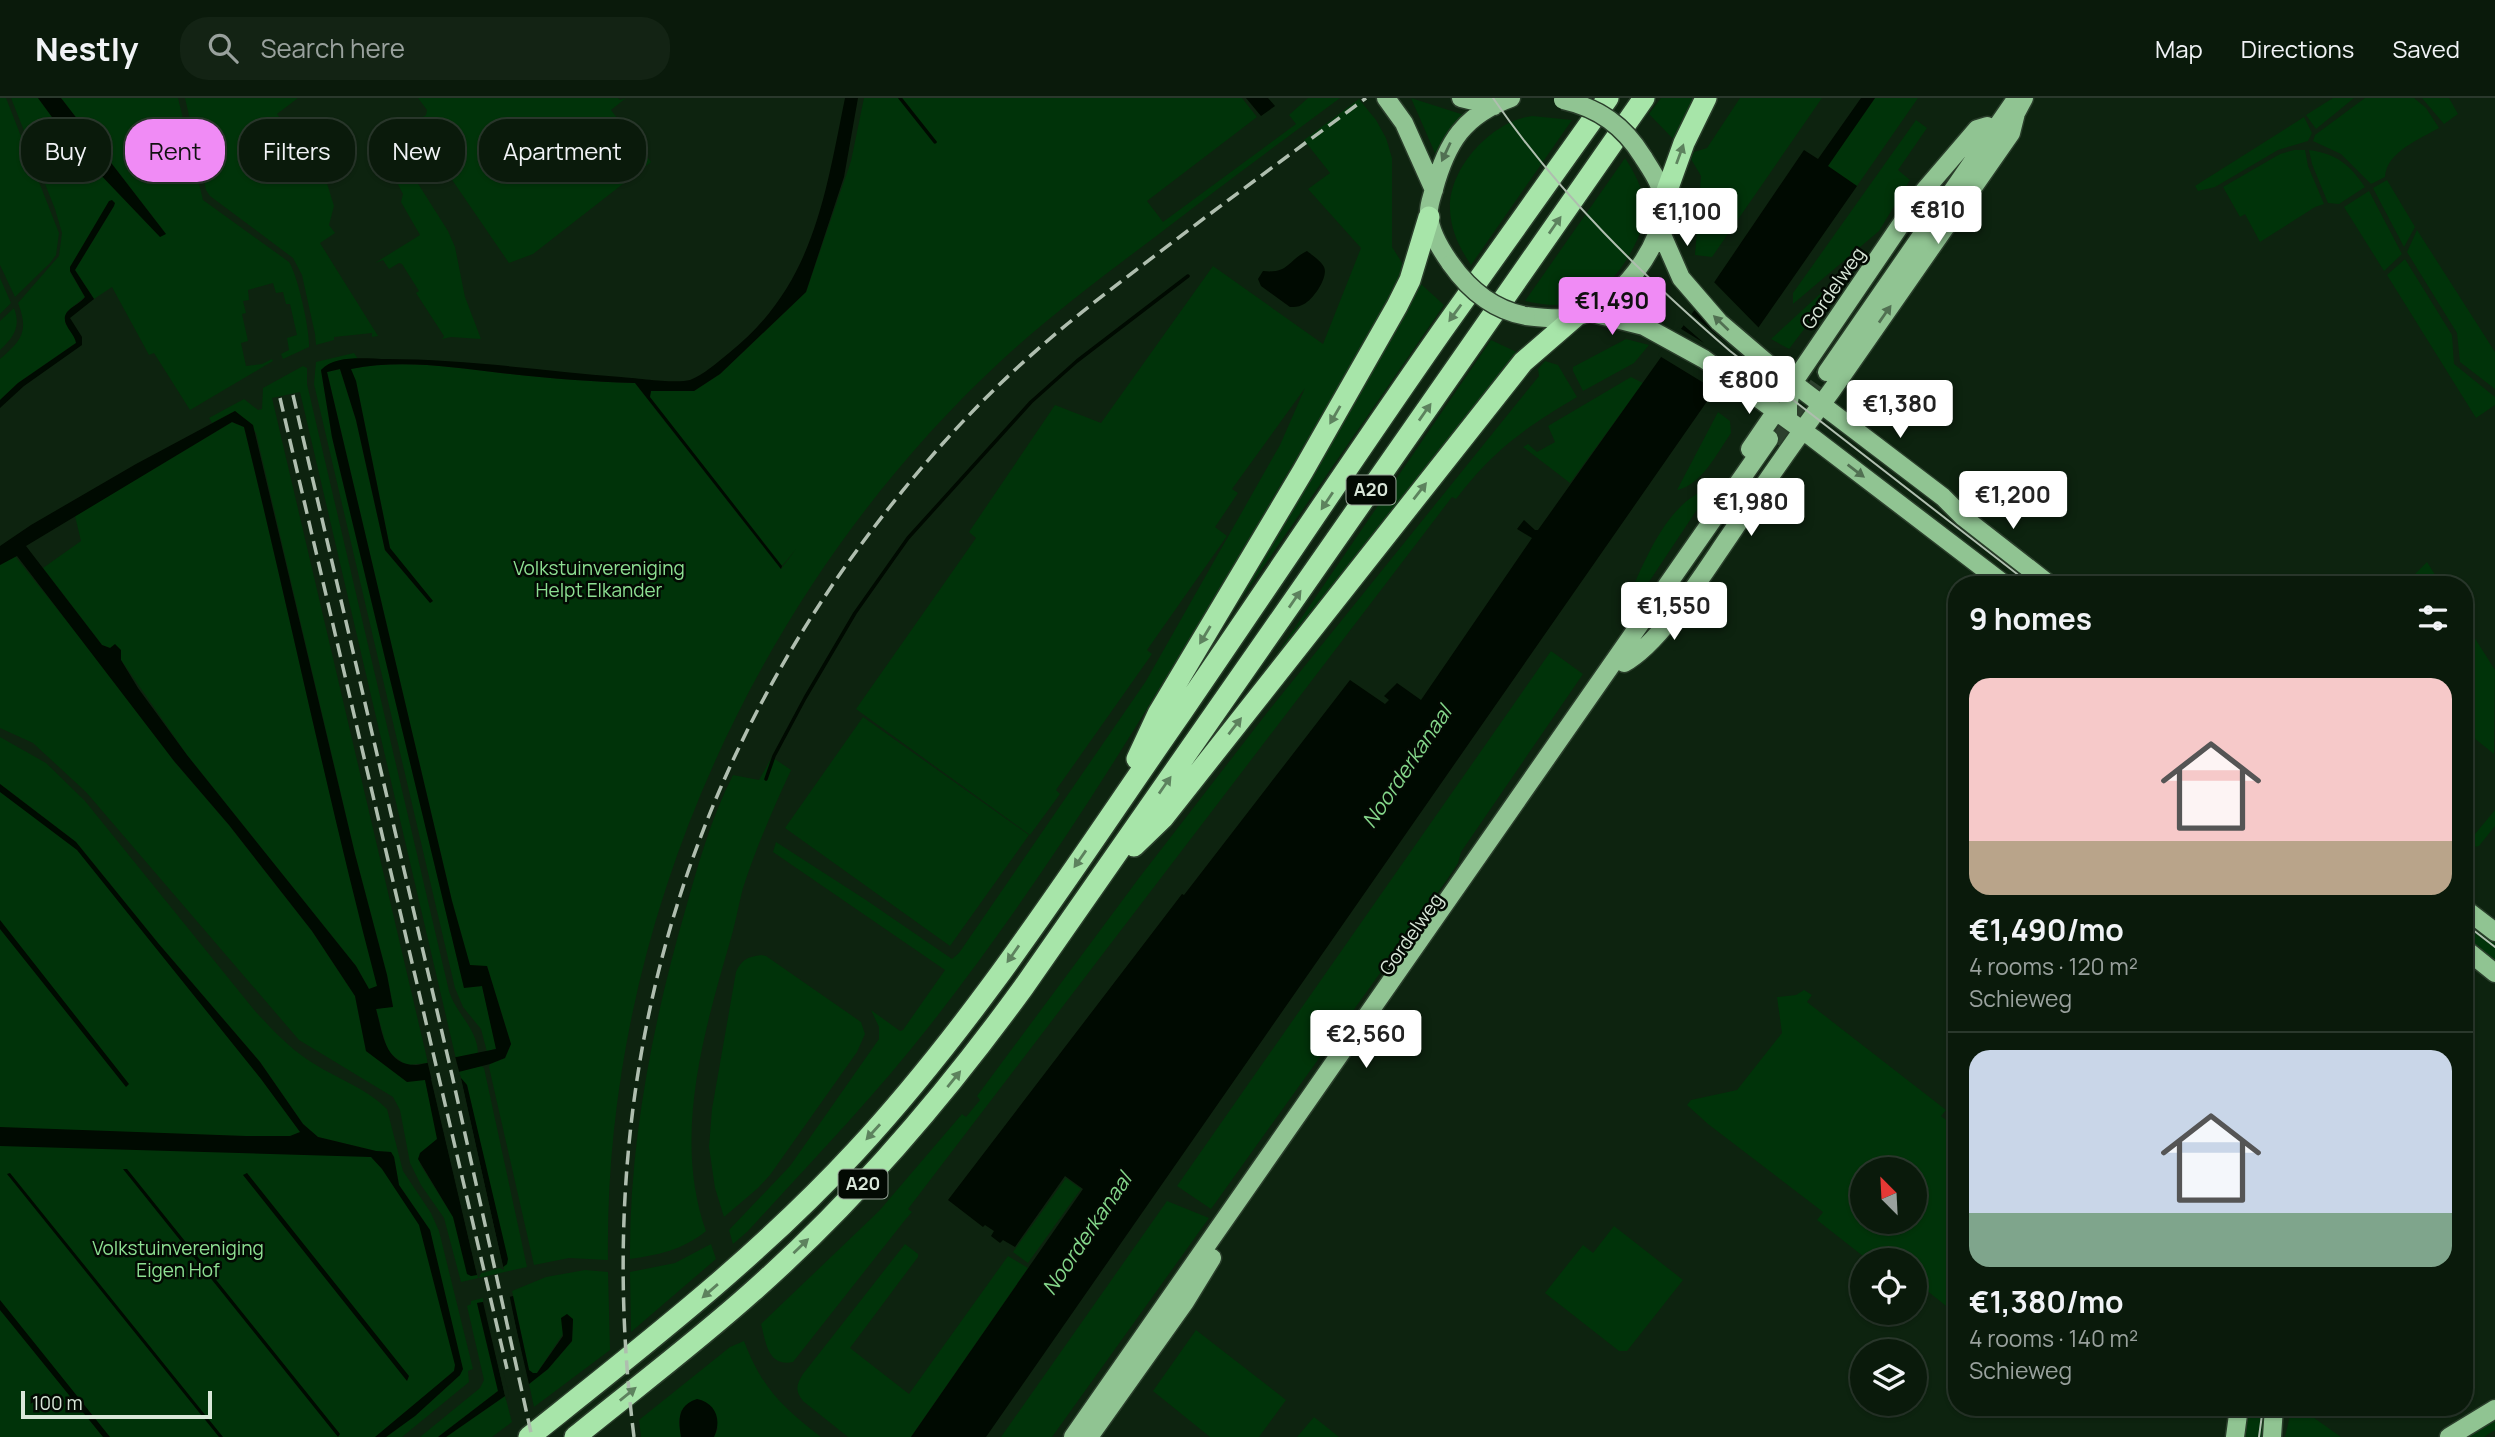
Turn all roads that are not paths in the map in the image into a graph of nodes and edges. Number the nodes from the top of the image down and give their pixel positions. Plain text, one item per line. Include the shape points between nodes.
1 (1386, 98) edge
2 (1461, 98) edge
3 (1511, 98) edge
4 (1608, 98) edge
5 (1644, 98) edge
6 (1706, 98) edge
7 (2006, 98) edge
8 (2016, 98) edge
9 (2024, 98) edge
10 (1559, 99) edge
11 (1494, 106) junction
12 (1987, 126) junction
13 (1434, 190) junction
14 (1664, 199) junction
15 (1429, 217) junction
16 (1660, 230) junction
17 (1582, 314) junction
18 (1793, 383) junction
19 (1822, 405) junction
20 (1788, 420) junction
21 (1993, 576) edge
22 (2039, 576) edge
23 (1624, 663) junction
24 (1605, 676) junction
25 (1108, 819) junction
26 (1098, 881) junction
27 (2473, 915) edge
28 (2495, 933) edge
29 (2473, 955) edge
30 (2495, 973) edge
31 (2495, 1409) edge
32 (2238, 1416) edge
33 (2273, 1416) edge
34 (529, 1437) edge
35 (575, 1437) edge
36 (1073, 1437) edge
37 (1089, 1437) edge
38 (2235, 1437) edge
39 (2272, 1437) edge
40 (2449, 1437) edge

1 - 13 main road via 1399,115
2 - 11 main road
3 - 11 main road
4 -> 25 highway, A20 via 1440,334
26 -> 5 highway, A20
14 -> 6 highway
7 - 12 main road, Gordelweg
8 - 12 main road, Gordelweg via 1823,370
19 -> 9 main road, Gordelweg via 2011,133
10 - 14 main road, bridge via 1591,108 1616,123 1643,157
11 -> 13 main road via 1451,142
12 - 18 main road, Gordelweg via 1977,130 1923,192
13 - 15 main road
14 - 16 main road
15 - 17 main road, bridge via 1451,264 1475,293 1491,304 1527,316
15 -> 25 highway, A20 via 1397,306 1158,715
16 - 17 main road via 1626,284
18 -> 16 main road via 1719,322 1681,278
17 - 20 main road via 1644,326 1704,359
26 -> 17 highway, A20 via 1163,818 1523,362
18 - 19 main road
18 - 20 main road, Gordelweg
19 - 20 main road, Gordelweg
19 - 22 main road
20 -> 21 main road
20 - 23 main road, Gordelweg via 1694,587 1640,654
20 - 24 main road, Gordelweg via 1618,639 1604,666
23 - 24 main road, Gordelweg via 1773,442
23 - 37 main road, Gordelweg
24 - 36 main road, Gordelweg
25 -> 34 highway, A20 via 929,1066 856,1150 692,1307
35 -> 26 highway, A20 via 752,1292 868,1179 994,1028
27 - 28 main road
29 - 30 main road
31 - 40 main road
32 - 38 main road
33 - 39 main road

